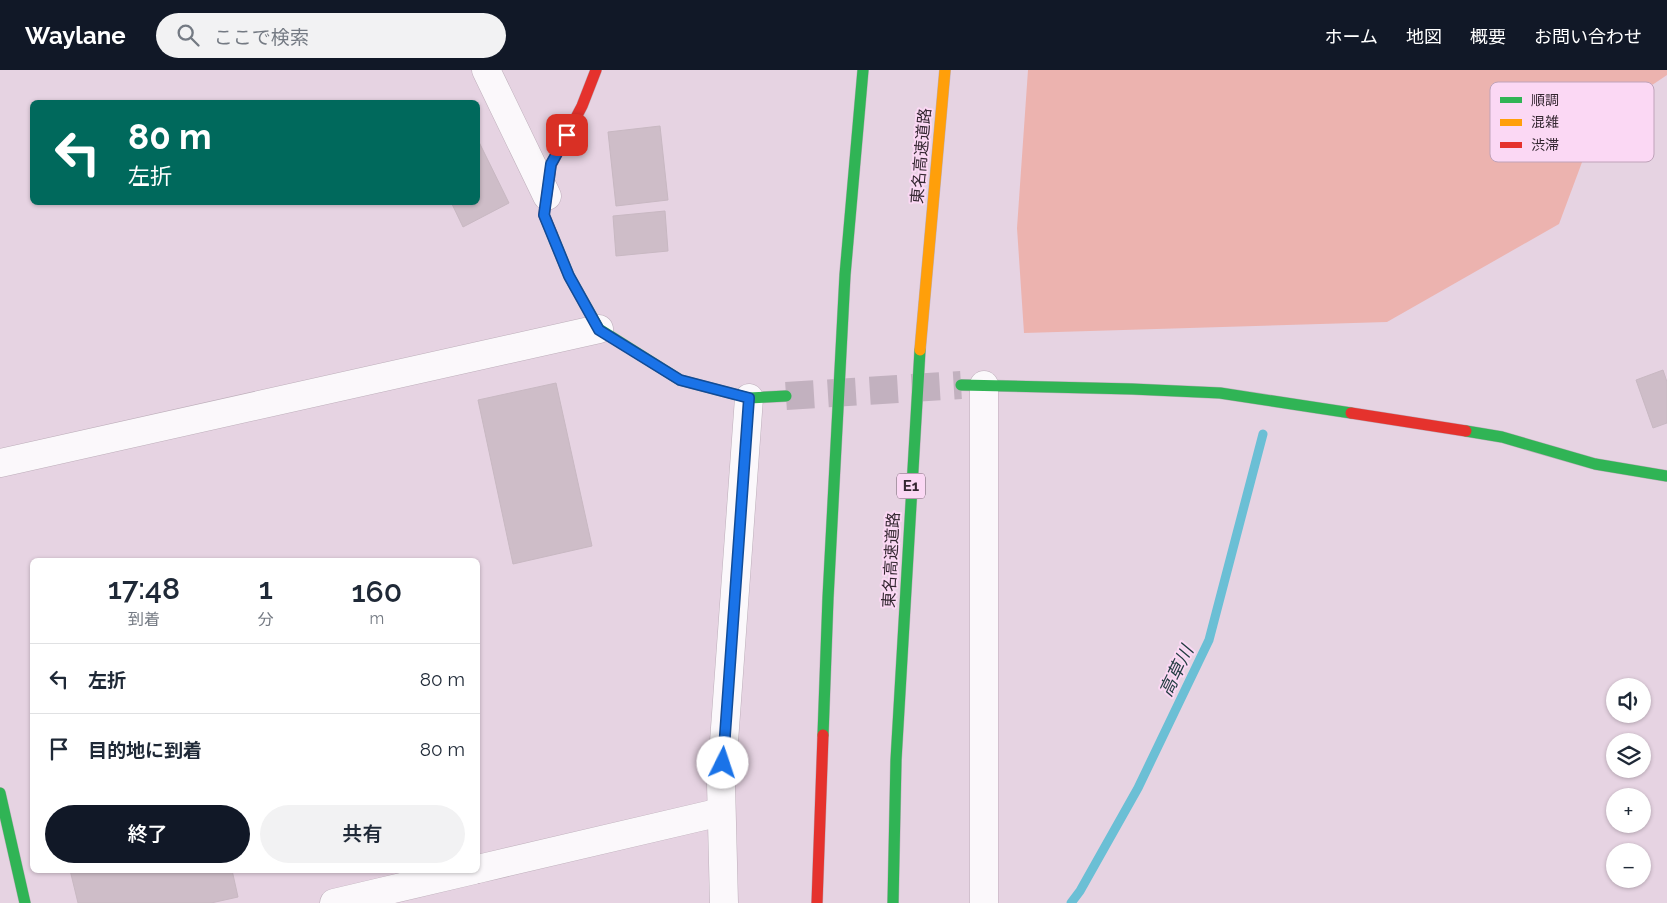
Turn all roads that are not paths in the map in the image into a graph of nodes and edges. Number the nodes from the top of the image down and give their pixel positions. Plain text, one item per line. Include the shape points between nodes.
1 (486, 70) edge
2 (596, 70) edge
3 (863, 70) edge
4 (945, 70) edge
5 (547, 196) junction
6 (599, 330) junction
7 (973, 385) joint
8 (786, 396) tunnel mouth
9 (749, 398) junction
10 (0, 463) edge
11 (1667, 476) edge
12 (0, 793) edge
13 (721, 812) junction
14 (480, 869) edge
15 (461, 873) edge
16 (25, 903) edge
17 (334, 903) edge
18 (724, 903) edge
19 (817, 903) edge
20 (893, 903) edge
21 (984, 903) edge

1 - 5 street
2 - 5 main road via 582,106 551,164
3 - 19 main road via 843,305
4 - 20 main road, 東名高速道路 / E1 via 920,346 896,760
5 - 6 main road via 544,215 569,276
6 - 9 main road via 680,380
6 - 10 street
7 - 11 main road via 1220,393 1502,437 1595,464
7 - 21 street
8 - 9 main road
9 - 13 street
12 - 16 main road
13 - 14 street
13 - 18 street
15 - 17 street

